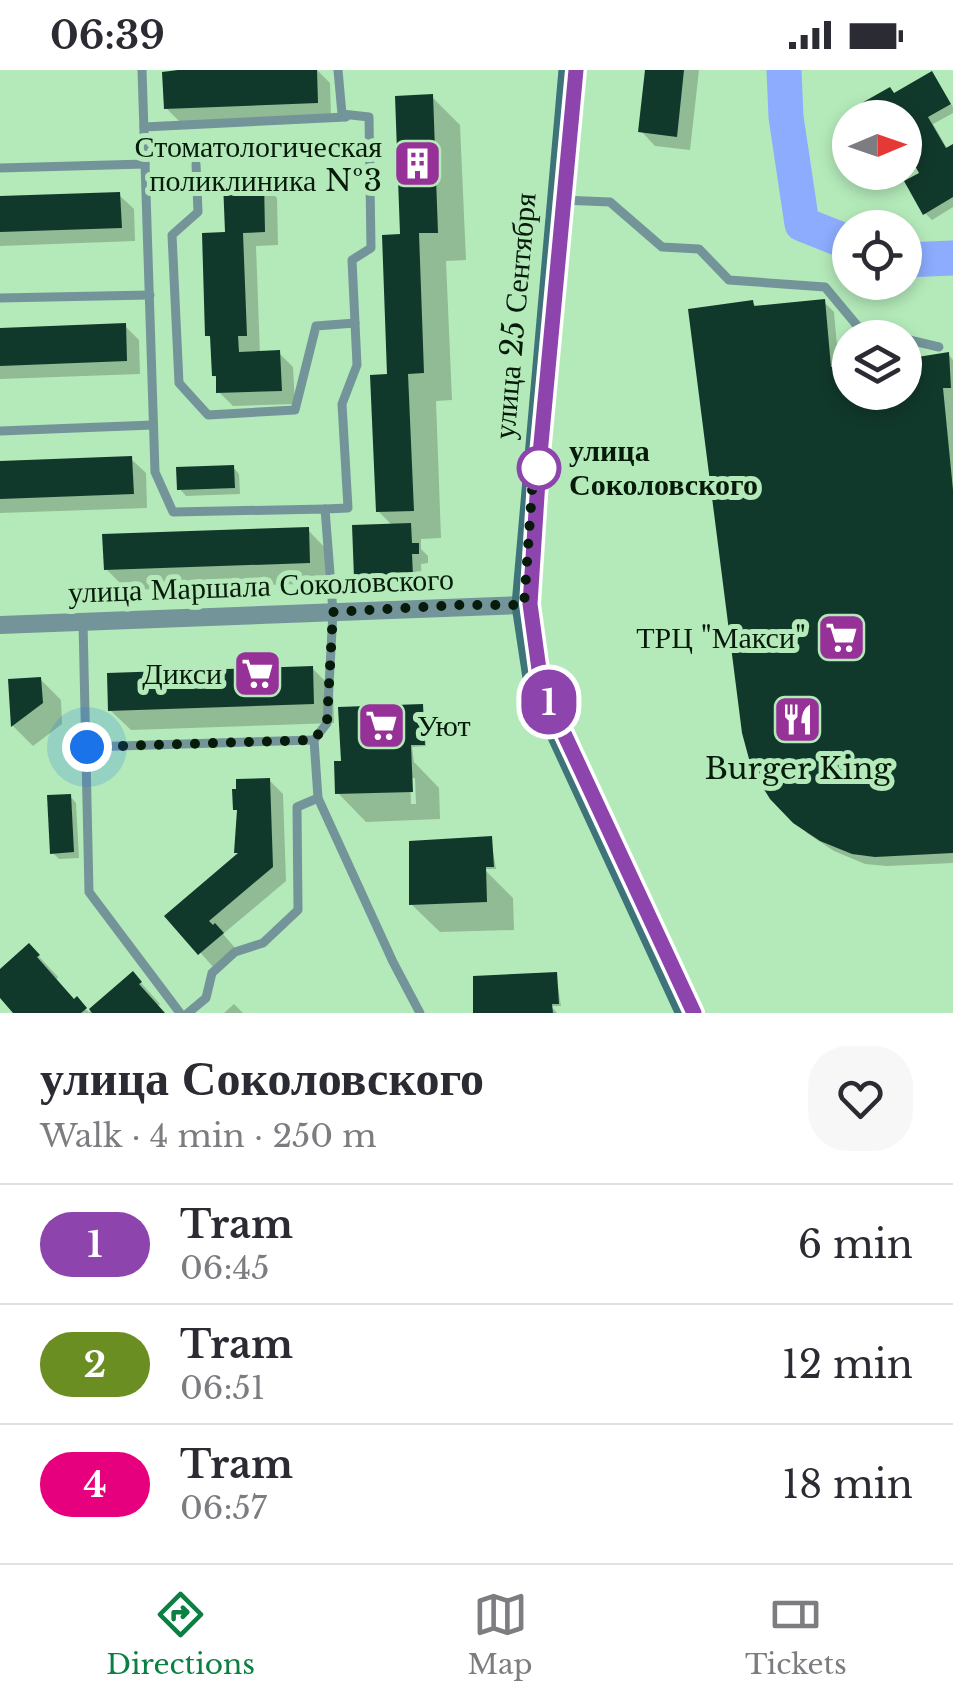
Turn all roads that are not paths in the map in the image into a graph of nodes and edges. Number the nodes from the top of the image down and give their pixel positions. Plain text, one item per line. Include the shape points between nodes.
1 (142, 70) edge
2 (338, 70) edge
3 (571, 70) edge
4 (362, 116) junction
5 (144, 128) junction
6 (145, 164) junction
7 (196, 164) dead end
8 (0, 168) edge
9 (558, 200) junction
10 (150, 295) junction
11 (0, 298) edge
12 (853, 320) edge
13 (355, 323) junction
14 (922, 343) edge
15 (939, 347) dead end
16 (154, 425) junction
17 (0, 431) edge
18 (325, 509) junction
19 (524, 605) junction
20 (333, 612) junction
21 (83, 622) junction
22 (0, 625) edge
23 (314, 740) junction
24 (87, 747) junction
25 (318, 798) junction
26 (184, 1013) edge
27 (420, 1013) edge
28 (688, 1013) edge

1 - 5 lane
2 - 4 lane via 342,114
3 - 9 main road, улица 25 Сентября
4 - 5 lane
4 - 13 lane via 369,117 371,248 352,260
5 - 6 lane
6 - 8 lane
6 - 10 lane
7 - 13 lane via 198,212 172,234 180,383 208,416 295,410 316,326
9 - 12 lane via 610,202 662,247 699,248 729,280 825,286
9 - 19 main road, улица 25 Сентября
10 - 11 lane
10 - 16 lane
13 - 18 lane via 356,365 342,404 348,508
14 - 15 lane
16 - 17 lane
16 - 18 lane via 155,472 173,512
18 - 20 lane
19 - 20 street, улица Маршала Соколовского
19 - 28 main road, улица 25 Сентября via 536,684
20 - 21 street, улица Маршала Соколовского
20 - 23 lane via 327,722
21 - 22 street, улица Маршала Соколовского
21 - 24 lane
23 - 24 lane
23 - 25 lane
24 - 26 lane via 89,892
25 - 26 lane via 298,807 298,910 263,943 235,952 212,973 206,998
25 - 27 lane

